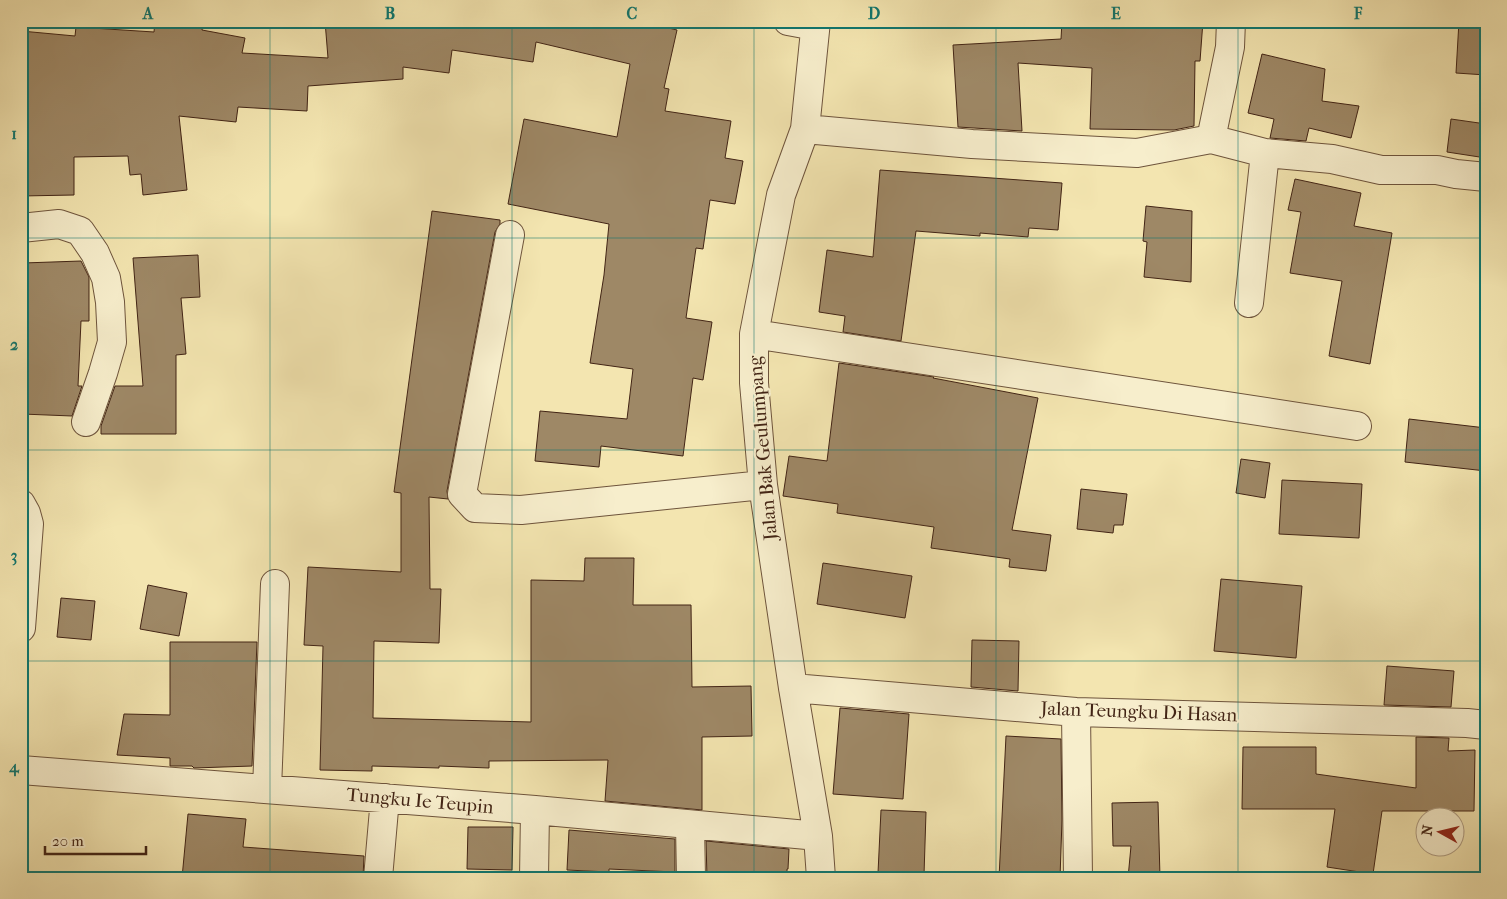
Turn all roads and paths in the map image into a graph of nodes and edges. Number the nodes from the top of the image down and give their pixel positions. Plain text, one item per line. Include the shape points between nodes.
1 (788, 21) edge
2 (1231, 21) edge
3 (816, 24) edge
4 (805, 129) junction
5 (1212, 138) junction
6 (1265, 153) junction
7 (1486, 177) edge
8 (21, 228) edge
9 (510, 235) dead end
10 (1248, 303) dead end
11 (754, 334) junction
12 (86, 422) dead end
13 (1357, 426) dead end
14 (763, 484) junction
15 (21, 504) edge
16 (275, 584) dead end
17 (21, 628) edge
18 (793, 688) junction
19 (1076, 712) junction
20 (1486, 725) edge
21 (21, 770) edge
22 (267, 789) junction
23 (384, 798) junction
24 (535, 810) junction
25 (690, 825) junction
26 (818, 836) junction
27 (378, 878) edge
28 (534, 878) edge
29 (691, 878) edge
30 (821, 878) edge
31 (1078, 878) edge

1 - 3 street
2 - 5 street via 1230,47
3 - 4 street, Jalan Bak Geulumpang
4 - 5 street via 972,144 1137,153
4 - 11 street, Jalan Bak Geulumpang via 781,195
5 - 6 street
6 - 7 street via 1332,159 1381,170 1437,170
6 - 10 street
8 - 12 street via 59,224 80,231 106,278 112,342
9 - 14 street via 462,494 475,508 521,510
11 - 13 street
11 - 14 street, Jalan Bak Geulumpang via 754,383
14 - 18 street, Jalan Bak Geulumpang
15 - 17 street via 29,524
16 - 22 street
18 - 19 street, Jalan Teungku Di Hasan
18 - 26 street, Jalan Bak Geulumpang
19 - 20 street, Jalan Teungku Di Hasan
19 - 31 street
21 - 22 street, Tungku Ie Teupin
22 - 23 street, Tungku Ie Teupin
23 - 24 street, Tungku Ie Teupin
23 - 27 street
24 - 25 street, Tungku Ie Teupin
24 - 28 street
25 - 26 street, Tungku Ie Teupin
25 - 29 street
26 - 30 street, Jalan Bak Geulumpang

